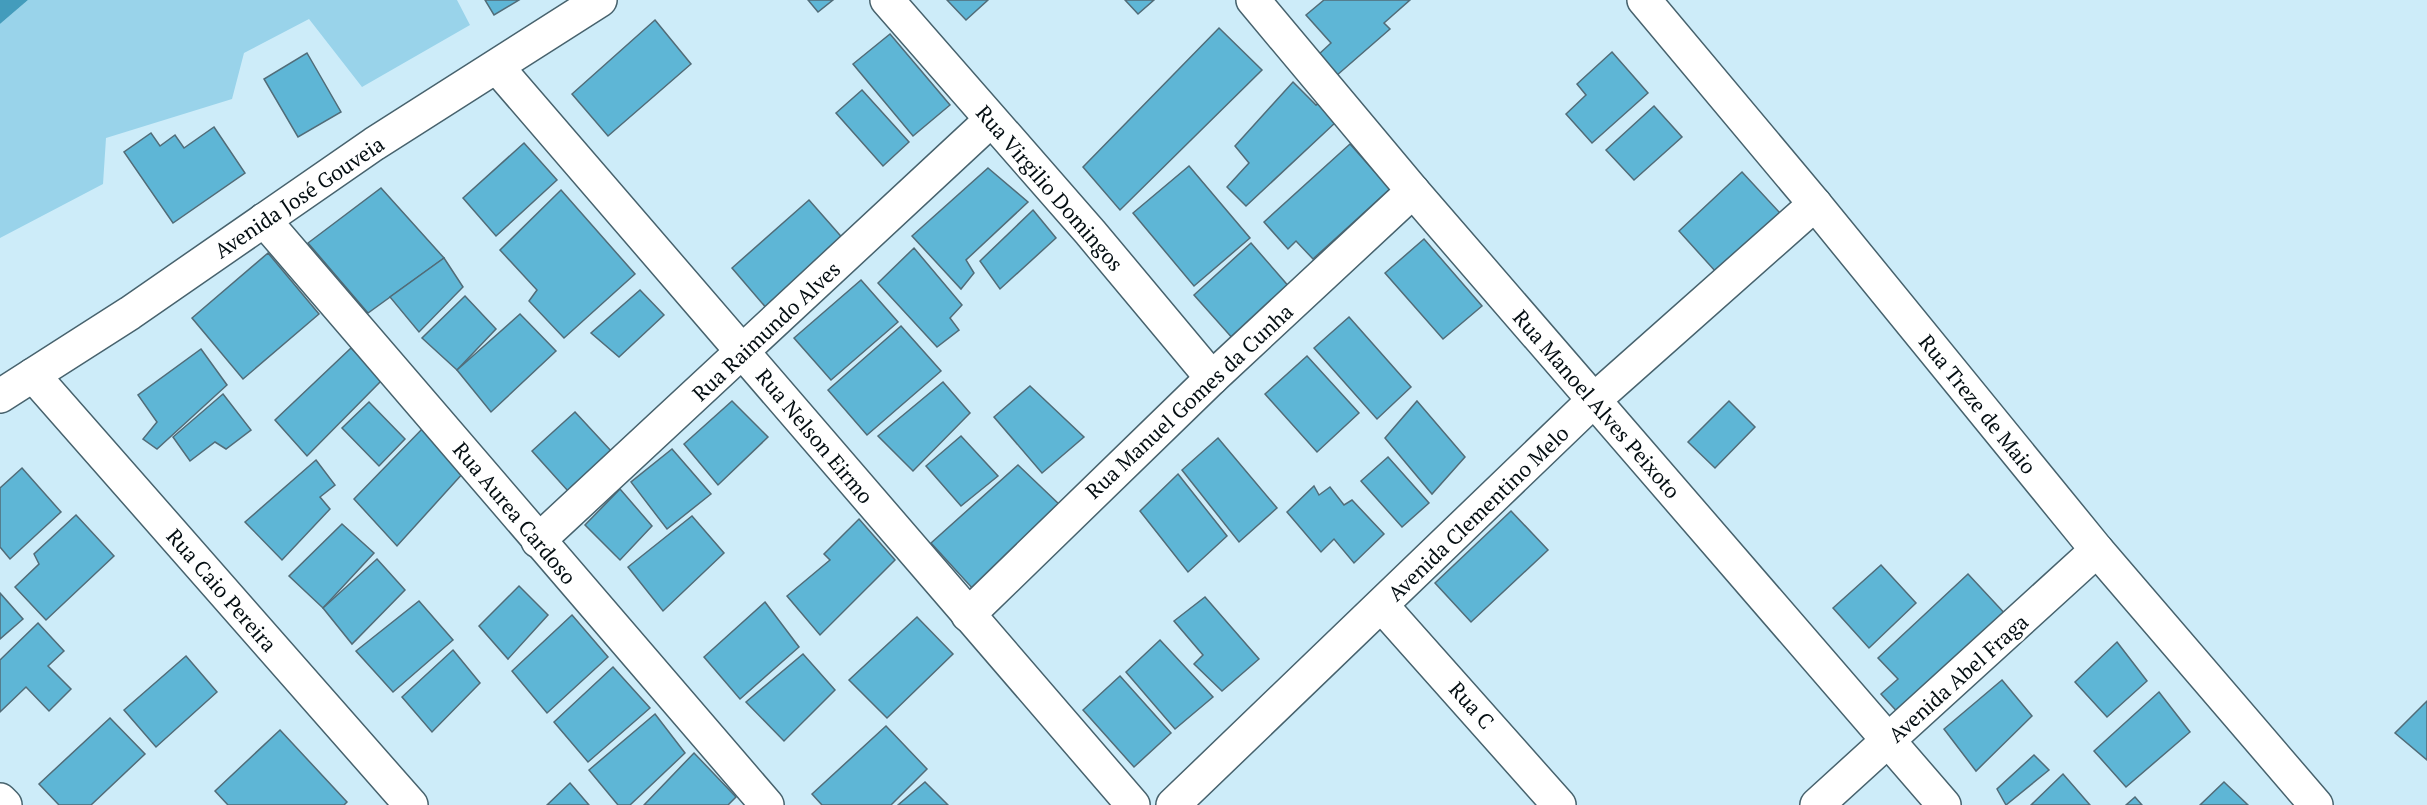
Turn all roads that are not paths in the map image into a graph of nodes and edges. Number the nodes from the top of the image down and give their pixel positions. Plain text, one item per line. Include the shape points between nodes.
1 (600, 0) edge
2 (887, 0) edge
3 (1253, 0) edge
4 (1644, 0) edge
5 (497, 67) junction
6 (991, 120) junction
7 (1413, 191) junction
8 (1815, 204) junction
9 (264, 220) junction
10 (745, 352) junction
11 (33, 375) junction
12 (1212, 378) junction
13 (0, 396) edge
14 (1594, 400) junction
15 (538, 541) junction
16 (2097, 550) junction
17 (1382, 606) junction
18 (968, 615) junction
19 (1889, 741) junction
20 (0, 800) edge
21 (5, 805) edge
22 (411, 805) edge
23 (767, 805) edge
24 (1133, 805) edge
25 (1173, 805) edge
26 (1559, 805) edge
27 (1817, 805) edge
28 (1944, 805) edge
29 (2316, 805) edge

1 - 5 street, Avenida José Gouveia
2 - 6 street, Rua Virgilio Domingos
3 - 7 street, Rua Manoel Alves Peixoto
4 - 8 street, Rua Treze de Maio
5 - 9 street, Avenida José Gouveia via 374,144
5 - 10 street, Rua Nelson Eirmo
6 - 10 street, Rua Raimundo Alves
6 - 12 street, Rua Virgilio Domingos
7 - 12 street, Rua Manuel Gomes da Cunha
7 - 14 street, Rua Manoel Alves Peixoto
8 - 14 street, Avenida Clementino Melo
8 - 16 street, Rua Treze de Maio
9 - 11 street, Avenida José Gouveia via 130,314
9 - 15 street, Rua Aurea Cardoso
10 - 15 street, Rua Raimundo Alves
10 - 18 street, Rua Nelson Eirmo
11 - 13 street, Avenida José Gouveia
11 - 22 street, Rua Caio Pereira
12 - 18 street, Rua Manuel Gomes da Cunha
14 - 17 street, Avenida Clementino Melo
14 - 19 street, Rua Manoel Alves Peixoto
15 - 23 street, Rua Aurea Cardoso
16 - 19 street, Avenida Abel Fraga
16 - 29 street, Rua Treze de Maio
17 - 25 street, Avenida Clementino Melo
17 - 26 street, Rua C
18 - 24 street, Rua Nelson Eirmo
19 - 27 street, Avenida Abel Fraga
19 - 28 street, Rua Manoel Alves Peixoto
20 - 21 street

